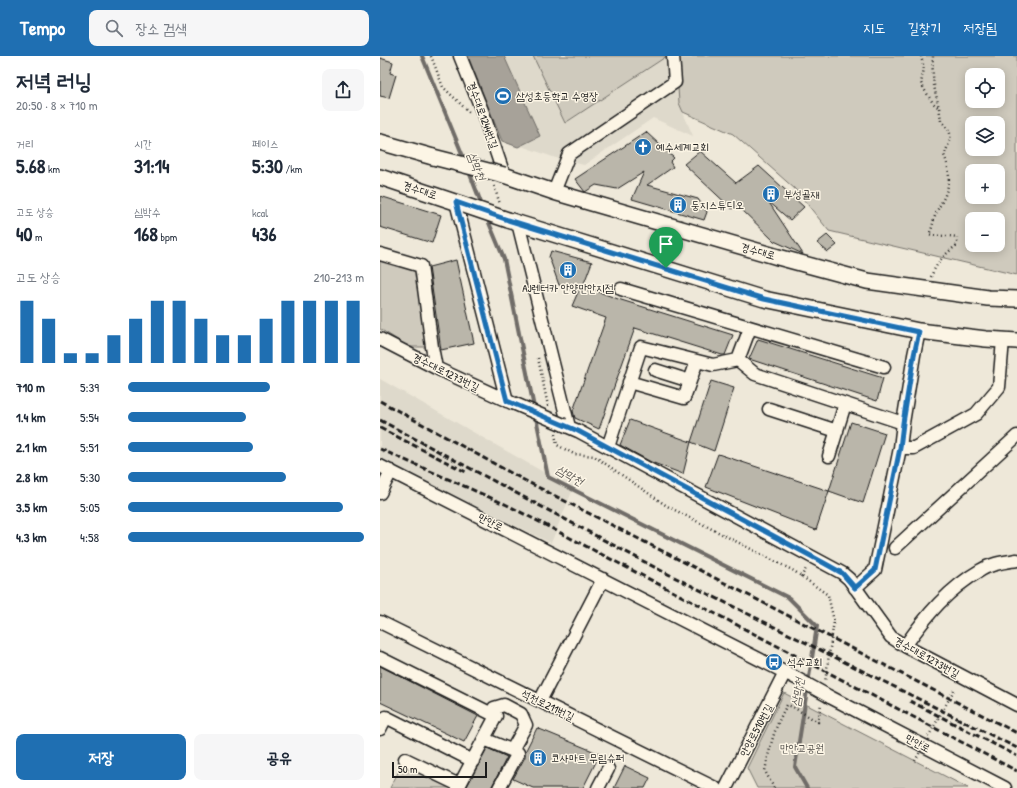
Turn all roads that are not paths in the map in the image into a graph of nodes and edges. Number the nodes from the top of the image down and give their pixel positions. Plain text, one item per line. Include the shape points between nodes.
1 (460, 56) edge
2 (673, 56) edge
3 (380, 142) edge
4 (504, 175) junction
5 (380, 177) edge
6 (554, 192) junction
7 (458, 203) junction
8 (513, 222) junction
9 (380, 254) edge
10 (621, 289) dead end
11 (1017, 299) edge
12 (750, 328) junction
13 (380, 329) edge
14 (919, 332) junction
15 (380, 339) edge
16 (1010, 340) edge
17 (409, 347) dead end
18 (738, 360) junction
19 (697, 361) junction
20 (884, 367) dead end
21 (436, 368) junction
22 (655, 370) dead end
23 (690, 381) junction
24 (629, 382) junction
25 (510, 402) junction
26 (845, 404) junction
27 (769, 409) dead end
28 (903, 423) junction
29 (566, 426) junction
30 (837, 431) junction
31 (1017, 436) edge
32 (608, 447) junction
33 (900, 448) junction
34 (829, 456) dead end
35 (385, 468) edge
36 (380, 493) edge
37 (895, 548) dead end
38 (1017, 560) edge
39 (603, 579) junction
40 (855, 588) junction
41 (380, 622) edge
42 (905, 646) junction
43 (380, 658) edge
44 (790, 675) junction
45 (540, 701) junction
46 (1017, 705) edge
47 (494, 708) dead end
48 (380, 729) edge
49 (484, 739) junction
50 (512, 750) junction
51 (405, 759) dead end
52 (473, 761) junction
53 (608, 769) dead end
54 (458, 786) edge
55 (499, 788) edge
56 (598, 788) edge
57 (715, 788) edge
58 (726, 788) edge
59 (1005, 788) edge

1 - 4 street, 경수대로1244번길
2 - 6 street via 674,82 569,154
3 - 4 main road, 경수대로, bridge
4 - 6 main road, 경수대로
5 - 7 main road, 경수대로
6 - 11 main road, 경수대로 via 867,281 988,298
7 - 8 main road, 경수대로, bridge
7 - 25 street
8 - 14 main road via 764,299
8 - 29 street
9 - 21 street via 421,266
10 - 12 street
12 - 18 street
12 - 20 street
13 - 17 street
14 - 16 main road
14 - 28 street
15 - 21 street, 경수대로1273번길
16 - 33 street via 999,387 976,414 914,448
18 - 19 street via 713,364
18 - 26 street via 755,374
19 - 23 street
19 - 24 street via 641,347
21 - 25 street, 경수대로1273번길
22 - 23 street
23 - 24 street via 684,398
24 - 32 street
25 - 29 street, 경수대로1273번길, bridge
26 - 28 street
26 - 30 street
27 - 30 street
28 - 33 street
29 - 32 street, 경수대로1273번길
30 - 34 street
31 - 37 street
32 - 40 street, 경수대로1273번길 via 842,573
33 - 40 street via 875,570
35 - 36 street
35 - 39 street, 만안로
38 - 42 street via 1000,562 982,569 951,591 925,618
39 - 44 street, 만안로
39 - 45 street
40 - 42 street, 경수대로1273번길 via 891,637
41 - 45 street, 석천로211번길
42 - 46 street, 경수대로1273번길
43 - 49 street via 496,716
44 - 58 street, 안양로510번길
44 - 59 street, 만안로, bridge
45 - 57 street, 석천로211번길
47 - 50 street via 504,705 521,714 526,725
48 - 52 street via 386,717
49 - 50 street
49 - 52 street
50 - 55 street via 518,753
51 - 54 street
52 - 54 street
53 - 56 street

